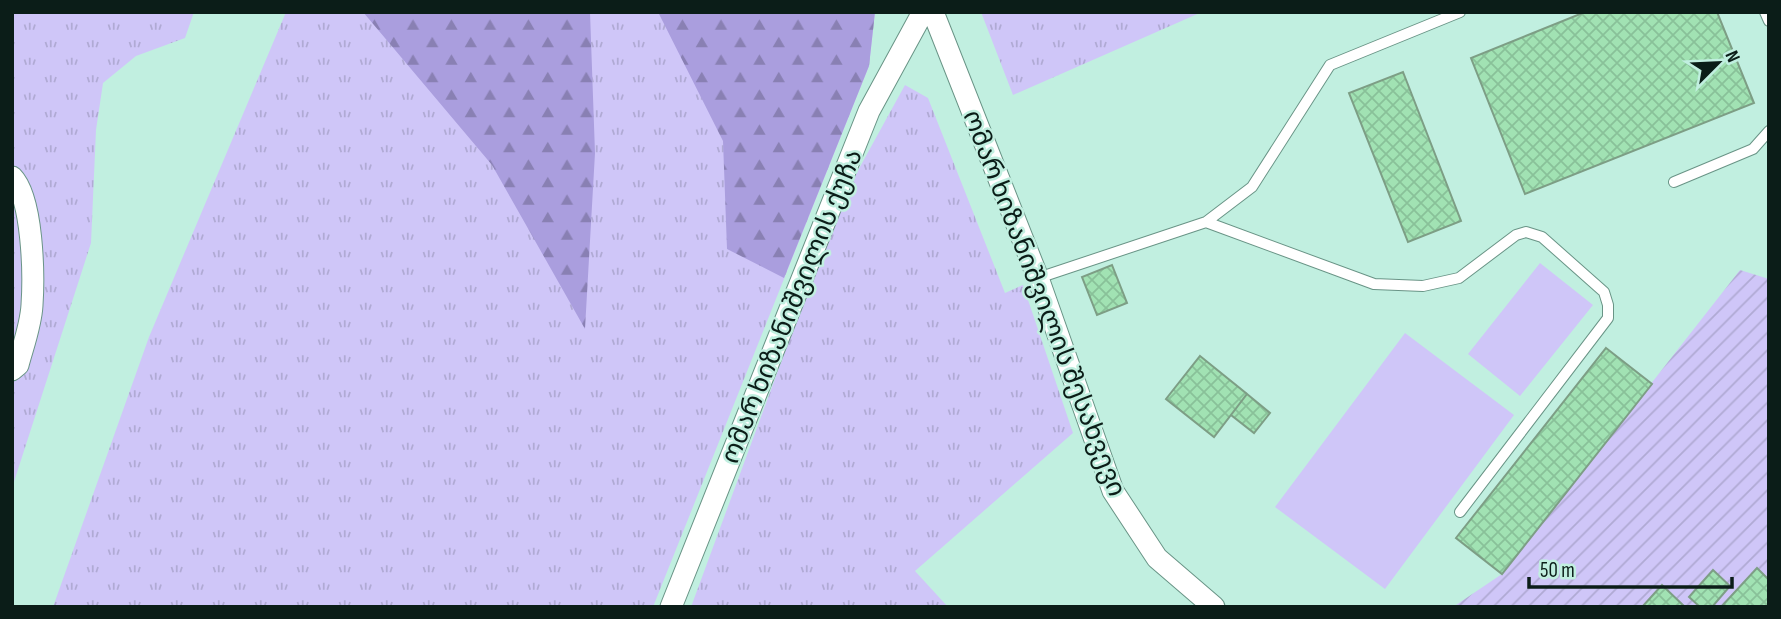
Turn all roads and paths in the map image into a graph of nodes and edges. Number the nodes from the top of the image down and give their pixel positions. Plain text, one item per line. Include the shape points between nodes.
1 (923, 12) edge
2 (933, 12) edge
3 (1460, 12) edge
4 (1765, 12) edge
5 (1769, 21) edge
6 (1769, 131) edge
7 (12, 177) edge
8 (1674, 183) dead end
9 (1206, 222) junction
10 (1038, 278) junction
11 (12, 370) edge
12 (1460, 512) dead end
13 (671, 607) edge
14 (1214, 607) edge

1 - 13 street, ომარ ხიზანიშვილის ქუჩა via 869,111
2 - 10 street, ომარ ხიზანიშვილის შესახვევი
3 - 9 lane via 1330,65 1252,187
4 - 5 lane
6 - 8 lane via 1753,149
7 - 11 street via 23,189 32,307 18,365
9 - 10 lane
9 - 12 lane via 1374,284 1423,286 1459,278 1516,234 1526,232 1542,237 1604,292 1608,318
10 - 14 street, ომარ ხიზანიშვილის შესახვევი via 1113,491 1157,558

